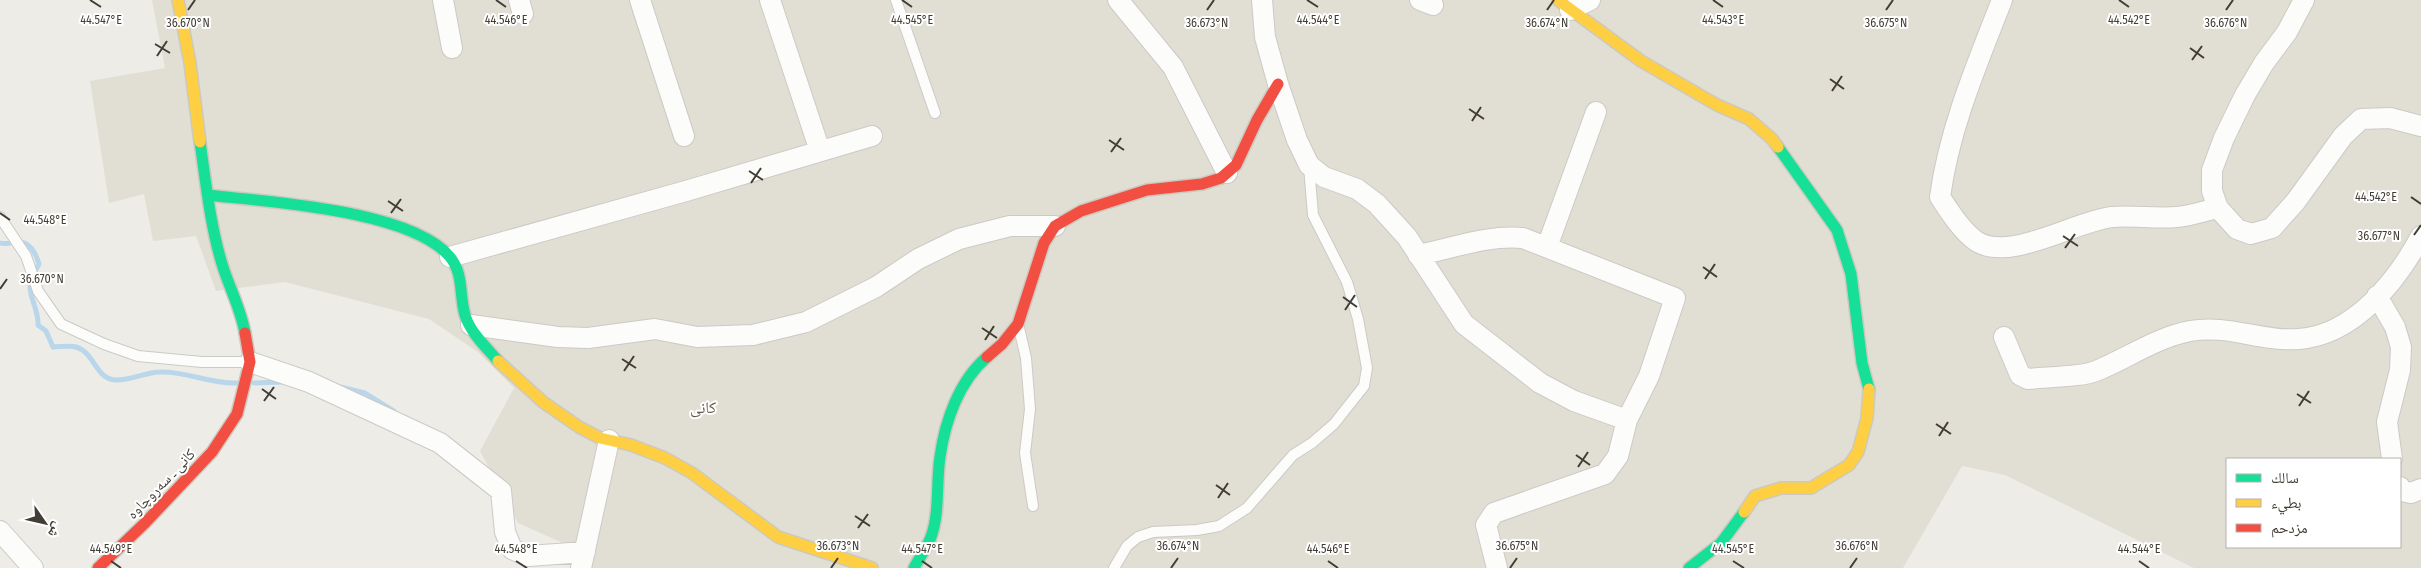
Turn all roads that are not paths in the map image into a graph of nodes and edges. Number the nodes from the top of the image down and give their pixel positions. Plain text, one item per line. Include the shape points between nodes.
1 (178, 0) edge
2 (443, 0) edge
3 (640, 0) edge
4 (770, 0) edge
5 (896, 0) edge
6 (1118, 0) edge
7 (1262, 0) edge
8 (1590, 0) edge
9 (2002, 0) edge
10 (2304, 0) edge
11 (1564, 5) edge
12 (452, 48) dead end
13 (1278, 84) junction
14 (1596, 112) dead end
15 (935, 113) dead end
16 (2421, 126) edge
17 (684, 136) dead end
18 (872, 136) dead end
19 (820, 151) junction
20 (1309, 165) junction
21 (1227, 173) junction
22 (208, 195) junction
23 (2218, 208) junction
24 (0, 217) edge
25 (1055, 226) junction
26 (2421, 236) edge
27 (1547, 247) junction
28 (1418, 255) junction
29 (450, 257) junction
30 (2377, 296) junction
31 (1018, 324) junction
32 (471, 326) junction
33 (2004, 337) dead end
34 (250, 362) junction
35 (1626, 420) junction
36 (609, 440) junction
37 (2392, 458) edge
38 (2401, 488) edge
39 (2421, 489) edge
40 (1033, 506) dead end
41 (0, 531) edge
42 (583, 560) edge
43 (32, 568) edge
44 (98, 568) edge
45 (872, 568) edge
46 (914, 568) edge
47 (1114, 568) edge
48 (1497, 568) edge
49 (1689, 568) edge

1 - 22 street
2 - 12 street
3 - 17 street
4 - 19 street
5 - 15 lane
6 - 21 street via 1172,67
7 - 13 street via 1265,37
8 - 11 street
9 - 23 street via 1958,118 1943,171 1940,197 1970,235 1977,241 1996,246 2024,245 2070,227 2111,217 2178,217
10 - 23 street via 2255,79 2224,138 2212,170 2212,191
11 - 49 street via 1641,61 1717,105 1749,119 1772,139 1837,230 1851,274 1862,363 1869,390 1867,418 1858,452 1849,465 1812,488 1781,488 1755,496 1721,544
13 - 20 street
13 - 21 street via 1236,165
14 - 27 street
16 - 23 street via 2390,118 2361,119 2343,136 2296,201 2272,228 2251,234 2237,229
18 - 19 street
19 - 29 street
20 - 28 street via 1324,177 1357,189 1377,204 1407,237
20 - 47 lane via 1313,215 1347,282 1358,319 1367,368 1364,386 1334,424 1293,455 1247,508 1219,526 1138,536 1127,546
21 - 25 street via 1202,184 1147,190 1081,211
22 - 29 street via 324,209 379,220 426,236
22 - 34 street via 211,221 222,264 243,321
24 - 34 lane via 26,256 38,291 61,324 138,356 202,362
25 - 31 street via 1044,243
25 - 32 street via 1010,226 959,239 918,259 876,287 806,322 753,334 698,337 655,329 588,338
26 - 30 street via 2410,257
27 - 28 street via 1523,238 1503,237
27 - 35 street via 1675,298 1649,376
28 - 35 street via 1464,324 1540,383 1574,401
29 - 32 street via 460,276 465,316
30 - 33 street via 2354,318 2329,333 2298,339 2219,328 2192,331 2165,336 2094,372 2028,378 2020,375
30 - 37 street via 2395,327 2401,347 2400,370 2387,422
31 - 40 lane via 1026,358 1030,409 1025,452
31 - 46 street via 980,363 961,389 948,422 940,456 938,502 931,537
32 - 36 street via 502,366 543,402 578,428
34 - 42 street via 310,382 440,443 501,491 505,532 512,549 528,556
34 - 44 street, کانی ـ سەروچاوە via 237,414 212,452
35 - 48 street via 1618,456 1605,474 1494,513 1486,525
36 - 42 street
36 - 45 street via 665,458 692,473 778,537
38 - 39 street via 2411,493
41 - 43 street

